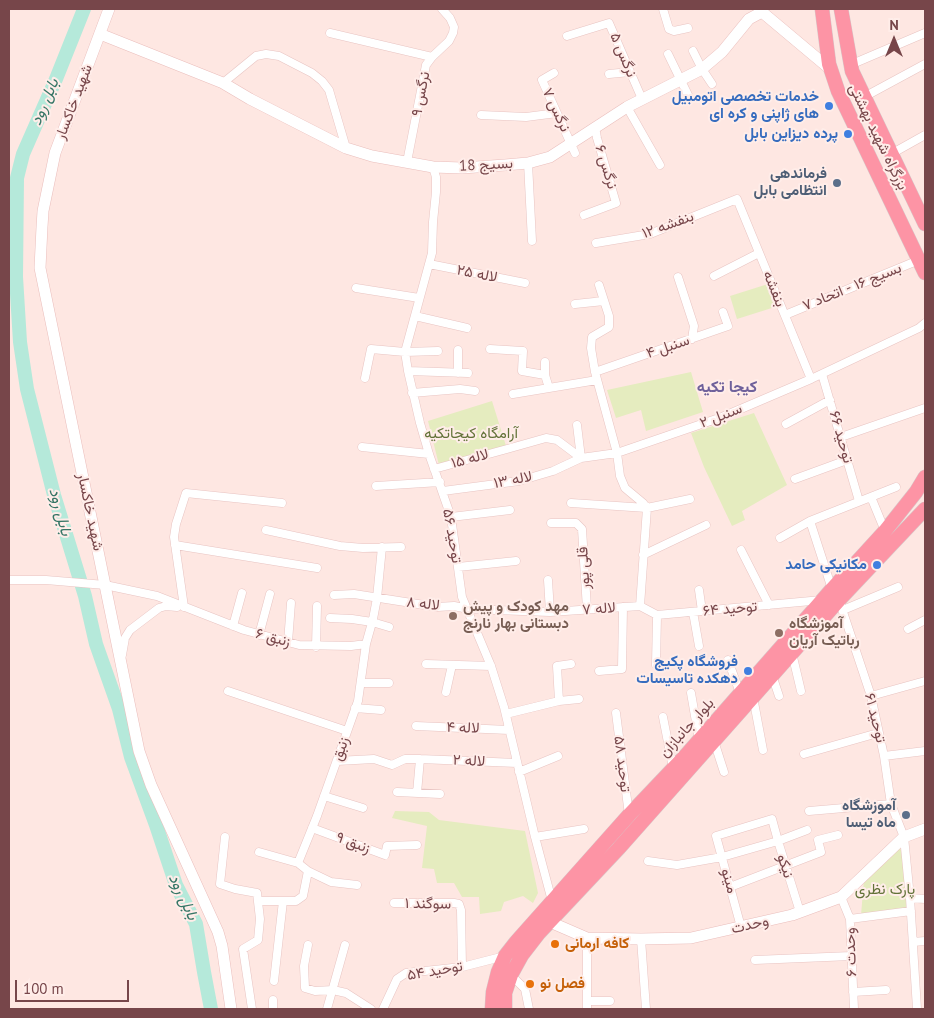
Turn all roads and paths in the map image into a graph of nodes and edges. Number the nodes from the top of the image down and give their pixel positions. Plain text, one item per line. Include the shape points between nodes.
1 (109, 9) edge
2 (442, 9) edge
3 (664, 9) edge
4 (822, 9) edge
5 (842, 9) edge
6 (761, 10) edge
7 (688, 28) dead end
8 (330, 33) dead end
9 (925, 33) edge
10 (100, 34) junction
11 (567, 36) dead end
12 (693, 52) dead end
13 (668, 54) dead end
14 (432, 57) junction
15 (925, 64) edge
16 (850, 65) junction
17 (830, 68) junction
18 (702, 69) junction
19 (630, 72) junction
20 (554, 73) dead end
21 (609, 74) dead end
22 (680, 80) junction
23 (223, 83) junction
24 (712, 84) dead end
25 (864, 96) junction
26 (688, 97) dead end
27 (642, 99) junction
28 (627, 106) junction
29 (557, 113) junction
30 (481, 115) dead end
31 (595, 127) junction
32 (925, 134) edge
33 (346, 148) junction
34 (573, 148) junction
35 (891, 154) junction
36 (407, 162) junction
37 (528, 163) junction
38 (660, 165) dead end
39 (433, 167) junction
40 (737, 199) joint
41 (584, 216) dead end
42 (925, 224) edge
43 (532, 241) dead end
44 (596, 243) dead end
45 (759, 253) junction
46 (919, 260) junction
47 (429, 264) junction
48 (925, 273) edge
49 (714, 276) dead end
50 (678, 277) dead end
51 (525, 284) dead end
52 (599, 285) dead end
53 (356, 288) dead end
54 (420, 298) junction
55 (604, 301) junction
56 (575, 304) dead end
57 (723, 312) dead end
58 (785, 315) junction
59 (415, 316) junction
60 (925, 322) edge
61 (467, 328) dead end
62 (692, 339) junction
63 (490, 349) dead end
64 (458, 350) dead end
65 (438, 351) dead end
66 (406, 352) junction
67 (545, 362) dead end
68 (408, 371) junction
69 (458, 373) junction
70 (468, 373) dead end
71 (822, 374) junction
72 (545, 375) junction
73 (596, 376) junction
74 (365, 378) dead end
75 (811, 379) junction
76 (549, 388) junction
77 (475, 391) dead end
78 (412, 392) junction
79 (513, 394) dead end
80 (830, 400) junction
81 (925, 408) edge
82 (786, 424) dead end
83 (577, 426) dead end
84 (841, 438) junction
85 (362, 447) dead end
86 (617, 452) junction
87 (430, 454) junction
88 (581, 458) junction
89 (847, 460) junction
90 (434, 469) junction
91 (795, 479) dead end
92 (440, 482) junction
93 (924, 482) edge
94 (376, 486) dead end
95 (896, 487) dead end
96 (443, 491) junction
97 (871, 497) junction
98 (690, 499) dead end
99 (859, 501) junction
100 (571, 502) dead end
101 (282, 503) dead end
102 (647, 508) junction
103 (925, 509) edge
104 (510, 510) dead end
105 (451, 517) junction
106 (810, 521) junction
107 (551, 522) dead end
108 (706, 525) dead end
109 (266, 530) dead end
110 (885, 531) junction
111 (780, 538) dead end
112 (175, 545) junction
113 (382, 547) junction
114 (401, 547) dead end
115 (741, 550) dead end
116 (643, 555) junction
117 (516, 561) dead end
118 (458, 567) junction
119 (317, 568) dead end
120 (9, 580) edge
121 (548, 580) dead end
122 (102, 585) junction
123 (898, 587) dead end
124 (699, 590) dead end
125 (242, 593) dead end
126 (270, 594) dead end
127 (334, 595) dead end
128 (378, 598) junction
129 (822, 600) junction
130 (838, 600) junction
131 (291, 603) dead end
132 (769, 605) junction
133 (317, 606) dead end
134 (640, 606) junction
135 (184, 607) junction
136 (622, 607) junction
137 (468, 609) junction
138 (587, 610) junction
139 (702, 611) junction
140 (550, 612) junction
141 (692, 612) junction
142 (657, 615) junction
143 (330, 618) dead end
144 (925, 620) edge
145 (372, 622) junction
146 (233, 626) junction
147 (389, 627) dead end
148 (908, 629) dead end
149 (259, 635) junction
150 (288, 642) junction
151 (366, 644) junction
152 (316, 646) junction
153 (700, 646) dead end
154 (792, 653) junction
155 (728, 660) dead end
156 (121, 662) junction
157 (426, 664) dead end
158 (571, 664) dead end
159 (452, 665) junction
160 (656, 665) dead end
161 (491, 666) junction
162 (599, 671) dead end
163 (772, 675) junction
164 (925, 682) edge
165 (361, 683) junction
166 (389, 683) dead end
167 (228, 691) dead end
168 (801, 691) dead end
169 (446, 692) dead end
170 (691, 693) dead end
171 (747, 695) junction
172 (779, 696) dead end
173 (871, 696) junction
174 (579, 699) dead end
175 (559, 701) junction
176 (355, 708) junction
177 (382, 710) dead end
178 (616, 713) dead end
179 (506, 714) junction
180 (663, 717) dead end
181 (416, 726) dead end
182 (509, 730) junction
183 (347, 731) junction
184 (878, 733) junction
185 (699, 740) junction
186 (714, 741) junction
187 (763, 750) dead end
188 (925, 751) edge
189 (804, 754) dead end
190 (558, 756) dead end
191 (884, 756) junction
192 (420, 759) junction
193 (337, 761) junction
194 (517, 763) junction
195 (673, 768) junction
196 (519, 772) junction
197 (724, 772) dead end
198 (397, 792) dead end
199 (417, 793) junction
200 (440, 794) dead end
201 (324, 796) junction
202 (891, 804) junction
203 (363, 808) dead end
204 (809, 811) dead end
205 (629, 815) junction
206 (312, 828) junction
207 (584, 828) dead end
208 (925, 829) edge
209 (807, 830) dead end
210 (838, 835) dead end
211 (716, 836) joint
212 (904, 836) junction
213 (225, 837) dead end
214 (535, 837) junction
215 (778, 841) junction
216 (417, 845) dead end
217 (259, 852) dead end
218 (722, 856) junction
219 (648, 861) dead end
220 (298, 863) junction
221 (786, 866) junction
222 (308, 871) junction
223 (357, 885) dead end
224 (730, 887) junction
225 (841, 897) junction
226 (910, 898) junction
227 (925, 899) edge
228 (258, 901) junction
229 (283, 901) junction
230 (552, 901) junction
231 (394, 903) dead end
232 (911, 911) junction
233 (800, 912) junction
234 (850, 919) junction
235 (550, 922) junction
236 (741, 927) junction
237 (587, 938) junction
238 (641, 939) junction
239 (925, 941) edge
240 (913, 942) junction
241 (308, 945) dead end
242 (345, 945) dead end
243 (505, 956) junction
244 (851, 956) junction
245 (755, 960) dead end
246 (462, 967) junction
247 (511, 975) junction
248 (274, 981) dead end
249 (333, 990) junction
250 (886, 990) dead end
251 (853, 992) junction
252 (273, 1000) dead end
253 (610, 1001) dead end
254 (587, 1005) edge
255 (232, 1009) edge
256 (252, 1009) edge
257 (273, 1009) edge
258 (327, 1009) edge
259 (371, 1009) edge
260 (383, 1009) edge
261 (492, 1009) edge
262 (505, 1009) edge
263 (529, 1009) edge
264 (646, 1009) edge
265 (854, 1009) edge
266 (918, 1009) edge

1 - 10 main road, شهید خاکسار
2 - 14 street, نرگس ۹ via 450,18 453,33
3 - 7 street via 669,29
4 - 17 highway, بزرگراه شهید بهشتی
5 - 16 highway, بزرگراه شهید بهشتی
6 - 17 main road, بسیج 18
6 - 18 main road, بسیج 18
8 - 14 street
9 - 16 street
10 - 23 main road, بسیج 18
10 - 122 main road, شهید خاکسار via 55,153 43,211 40,268
11 - 19 street, نرگس ۵ via 609,23
12 - 18 street
13 - 22 street
14 - 36 street, نرگس ۹ via 426,65
15 - 25 street
16 - 25 highway, بزرگراه شهید بهشتی
17 - 46 highway, بزرگراه شهید بهشتی via 838,92
18 - 22 main road, بسیج 18
18 - 24 street
19 - 21 street
19 - 27 street, نرگس ۵
20 - 29 street, نرگس ۷ via 542,80
22 - 26 street
22 - 27 main road, بسیج 18
23 - 33 main road, بسیج 18
23 - 33 street via 256,56 280,56 312,73 329,90
25 - 35 highway, بزرگراه شهید بهشتی
27 - 28 main road, بسیج 18
28 - 31 main road, بسیج 18
28 - 38 street
29 - 30 street via 526,117
29 - 34 street, نرگس ۷
31 - 34 main road, بسیج 18
31 - 41 street, نرگس ۶ via 616,203
32 - 35 street
33 - 36 main road, بسیج 18
34 - 37 main road, بسیج 18
35 - 42 highway, بزرگراه شهید بهشتی
36 - 39 main road, بسیج 18
37 - 39 main road, بسیج 18
37 - 43 street
39 - 47 street, توحید ۵۶ via 436,192
40 - 44 street, بنفشه ۱۲ via 650,234
40 - 45 street, بنفشه
45 - 49 street
45 - 58 street, بنفشه
46 - 48 highway, بزرگراه شهید بهشتی
46 - 58 street, بسیج ۱۶ - اتحاد ۷
47 - 51 street, لاله ۲۵
47 - 54 street, توحید ۵۶
50 - 62 street via 694,326
52 - 55 street
53 - 54 street
54 - 59 street, توحید ۵۶
55 - 56 street
55 - 73 street via 609,328 592,337
57 - 62 street, سنبل ۴ via 728,326
58 - 75 street, بنفشه
59 - 61 street
59 - 66 street, توحید ۵۶
60 - 71 street, سنبل ۲ via 919,328
62 - 73 street, سنبل ۴
63 - 72 street via 523,351 522,371
64 - 69 street
65 - 66 street
66 - 68 street, توحید ۵۶
66 - 74 street via 371,349
67 - 72 street
68 - 69 street
68 - 78 street, توحید ۵۶
69 - 70 street
71 - 75 street, سنبل ۲
71 - 80 street, توحید ۶۶
72 - 76 street
73 - 76 street, سنبل ۴
73 - 86 street
75 - 86 street, سنبل ۲ via 722,417
76 - 79 street, سنبل ۴
77 - 78 street
78 - 87 street, توحید ۵۶
80 - 82 street
80 - 84 street, توحید ۶۶
81 - 84 street
83 - 88 street
84 - 89 street, توحید ۶۶
85 - 87 street
86 - 88 street
86 - 102 street via 625,488
87 - 90 street, توحید ۵۶
88 - 90 street, لاله ۱۵ via 557,440 546,438
88 - 96 street, لاله ۱۳ via 519,481
89 - 91 street
89 - 99 street, توحید ۶۶
90 - 92 street, توحید ۵۶
92 - 94 street
92 - 96 street, توحید ۵۶
93 - 110 highway, بلوار جانبازان
95 - 97 street
96 - 105 street, توحید ۵۶
97 - 99 street
97 - 110 street
98 - 102 street
99 - 106 street
100 - 102 street
101 - 112 street via 186,493 176,524
102 - 116 street
103 - 130 highway, بلوار جانبازان
104 - 105 street
105 - 118 street, توحید ۵۶
106 - 111 street
106 - 130 street
107 - 138 street, قلی پور via 576,523 582,529
108 - 116 street
109 - 113 street via 340,546
110 - 130 highway, بلوار جانبازان
112 - 119 street
112 - 135 street
113 - 114 street
113 - 128 street, زنبق
115 - 132 street
116 - 134 street
117 - 118 street
118 - 137 street, توحید ۵۶ via 462,597
120 - 122 street, زنبق ۶
121 - 140 street
122 - 135 street, زنبق ۶ via 158,596
122 - 156 main road, شهید خاکسار
123 - 130 street
124 - 139 street
125 - 146 street
126 - 149 street
127 - 128 street, لاله ۸
128 - 137 street, لاله ۸
128 - 145 street, زنبق
129 - 130 highway, بلوار جانبازان
129 - 132 street, توحید ۶۴
129 - 171 highway, بلوار جانبازان
130 - 154 highway, بلوار جانبازان
130 - 173 street, توحید ۶۱
131 - 150 street
132 - 139 street, توحید ۶۴
133 - 152 street
134 - 136 street, لاله ۷
134 - 142 street
135 - 146 street, زنبق ۶
135 - 156 street via 163,607 136,625 125,638
136 - 138 street, لاله ۷
136 - 162 street via 622,669
137 - 140 street, لاله ۷
137 - 161 street, توحید ۵۶
138 - 140 street, لاله ۷
139 - 141 street, توحید ۶۴
141 - 142 street, توحید ۶۴
141 - 153 street
142 - 160 street
143 - 145 street
144 - 148 street
145 - 147 street
145 - 151 street, زنبق
146 - 149 street, زنبق ۶
149 - 150 street, زنبق ۶
150 - 152 street, زنبق ۶
151 - 152 street, زنبق ۶
151 - 165 street, زنبق
154 - 163 highway, بلوار جانبازان
154 - 168 street
155 - 171 street
156 - 255 main road, شهید خاکسار via 145,770 220,936
157 - 159 street
158 - 175 street via 557,666
159 - 161 street
159 - 169 street
161 - 179 street, توحید ۵۶
163 - 171 highway, بلوار جانبازان
163 - 172 street
164 - 173 street
165 - 166 street
165 - 176 street, زنبق
167 - 183 street
170 - 185 street
171 - 185 highway, بلوار جانبازان
171 - 186 highway, بلوار جانبازان
171 - 187 street
173 - 184 street, توحید ۶۱
174 - 175 street
175 - 179 street
176 - 177 street
176 - 183 street, زنبق
178 - 205 street, توحید ۵۸
179 - 182 street, توحید ۵۶
180 - 195 street
181 - 182 street, لاله ۴
182 - 194 street, توحید ۵۶
183 - 193 street, زنبق
184 - 189 street
184 - 191 street, توحید ۶۱
185 - 195 highway, بلوار جانبازان
186 - 197 street
186 - 235 highway, بلوار جانبازان
188 - 191 street
190 - 196 street
191 - 202 street, توحید ۶۱
192 - 193 street, لاله ۲ via 405,759 392,765 374,759
192 - 194 street, لاله ۲
192 - 199 street
193 - 201 street, زنبق
194 - 196 street, توحید ۵۶
195 - 205 highway, بلوار جانبازان
196 - 214 street, توحید ۵۶
198 - 199 street
199 - 200 street
201 - 203 street
201 - 206 street, زنبق
202 - 204 street
202 - 212 street, توحید ۶۱
205 - 230 highway, بلوار جانبازان
206 - 216 street, زنبق ۹ via 385,855 388,846
206 - 220 street, زنبق
207 - 214 street
208 - 212 main road, وحدت
209 - 215 street
210 - 221 street via 818,840 821,852
211 - 215 street, نیکو via 772,819
211 - 218 street, مینو
212 - 225 main road, وحدت
212 - 226 street, توحید ۶۱
213 - 228 street via 220,884 257,893
214 - 230 street, توحید ۵۶
215 - 218 street
215 - 221 street, نیکو
217 - 220 street
218 - 219 street via 677,865
218 - 224 street, مینو
220 - 222 street
221 - 224 street
221 - 233 street, نیکو
222 - 223 street via 330,882
222 - 229 street via 303,896 296,901
224 - 236 street, مینو
225 - 233 main road, وحدت
225 - 234 street, وحدت ۶
226 - 227 street
226 - 232 street, توحید ۶۱
228 - 229 street
228 - 256 street via 258,940 243,949
229 - 248 street
230 - 243 highway, بلوار جانبازان
231 - 246 street, سوگند ۱ via 459,904
232 - 234 street
232 - 240 street, توحید ۶۱
233 - 236 main road, وحدت
234 - 244 street, وحدت ۶
235 - 237 main road, وحدت
235 - 247 highway, بلوار جانبازان via 522,955
236 - 238 main road, وحدت via 690,938
237 - 238 main road, وحدت
237 - 254 street
238 - 264 street
239 - 240 street
240 - 266 street, توحید ۶۱
241 - 249 street via 304,966 305,988 315,992
242 - 249 street
243 - 246 street, توحید ۵۴
243 - 261 highway, بلوار جانبازان via 493,992
244 - 245 street
244 - 251 street, وحدت ۶
246 - 260 street, توحید ۵۴ via 402,975
247 - 262 highway, بلوار جانبازان via 505,994
247 - 263 street via 525,989
249 - 258 street
249 - 259 street via 346,993
250 - 251 street
251 - 265 street, وحدت ۶
252 - 257 street
253 - 254 street

